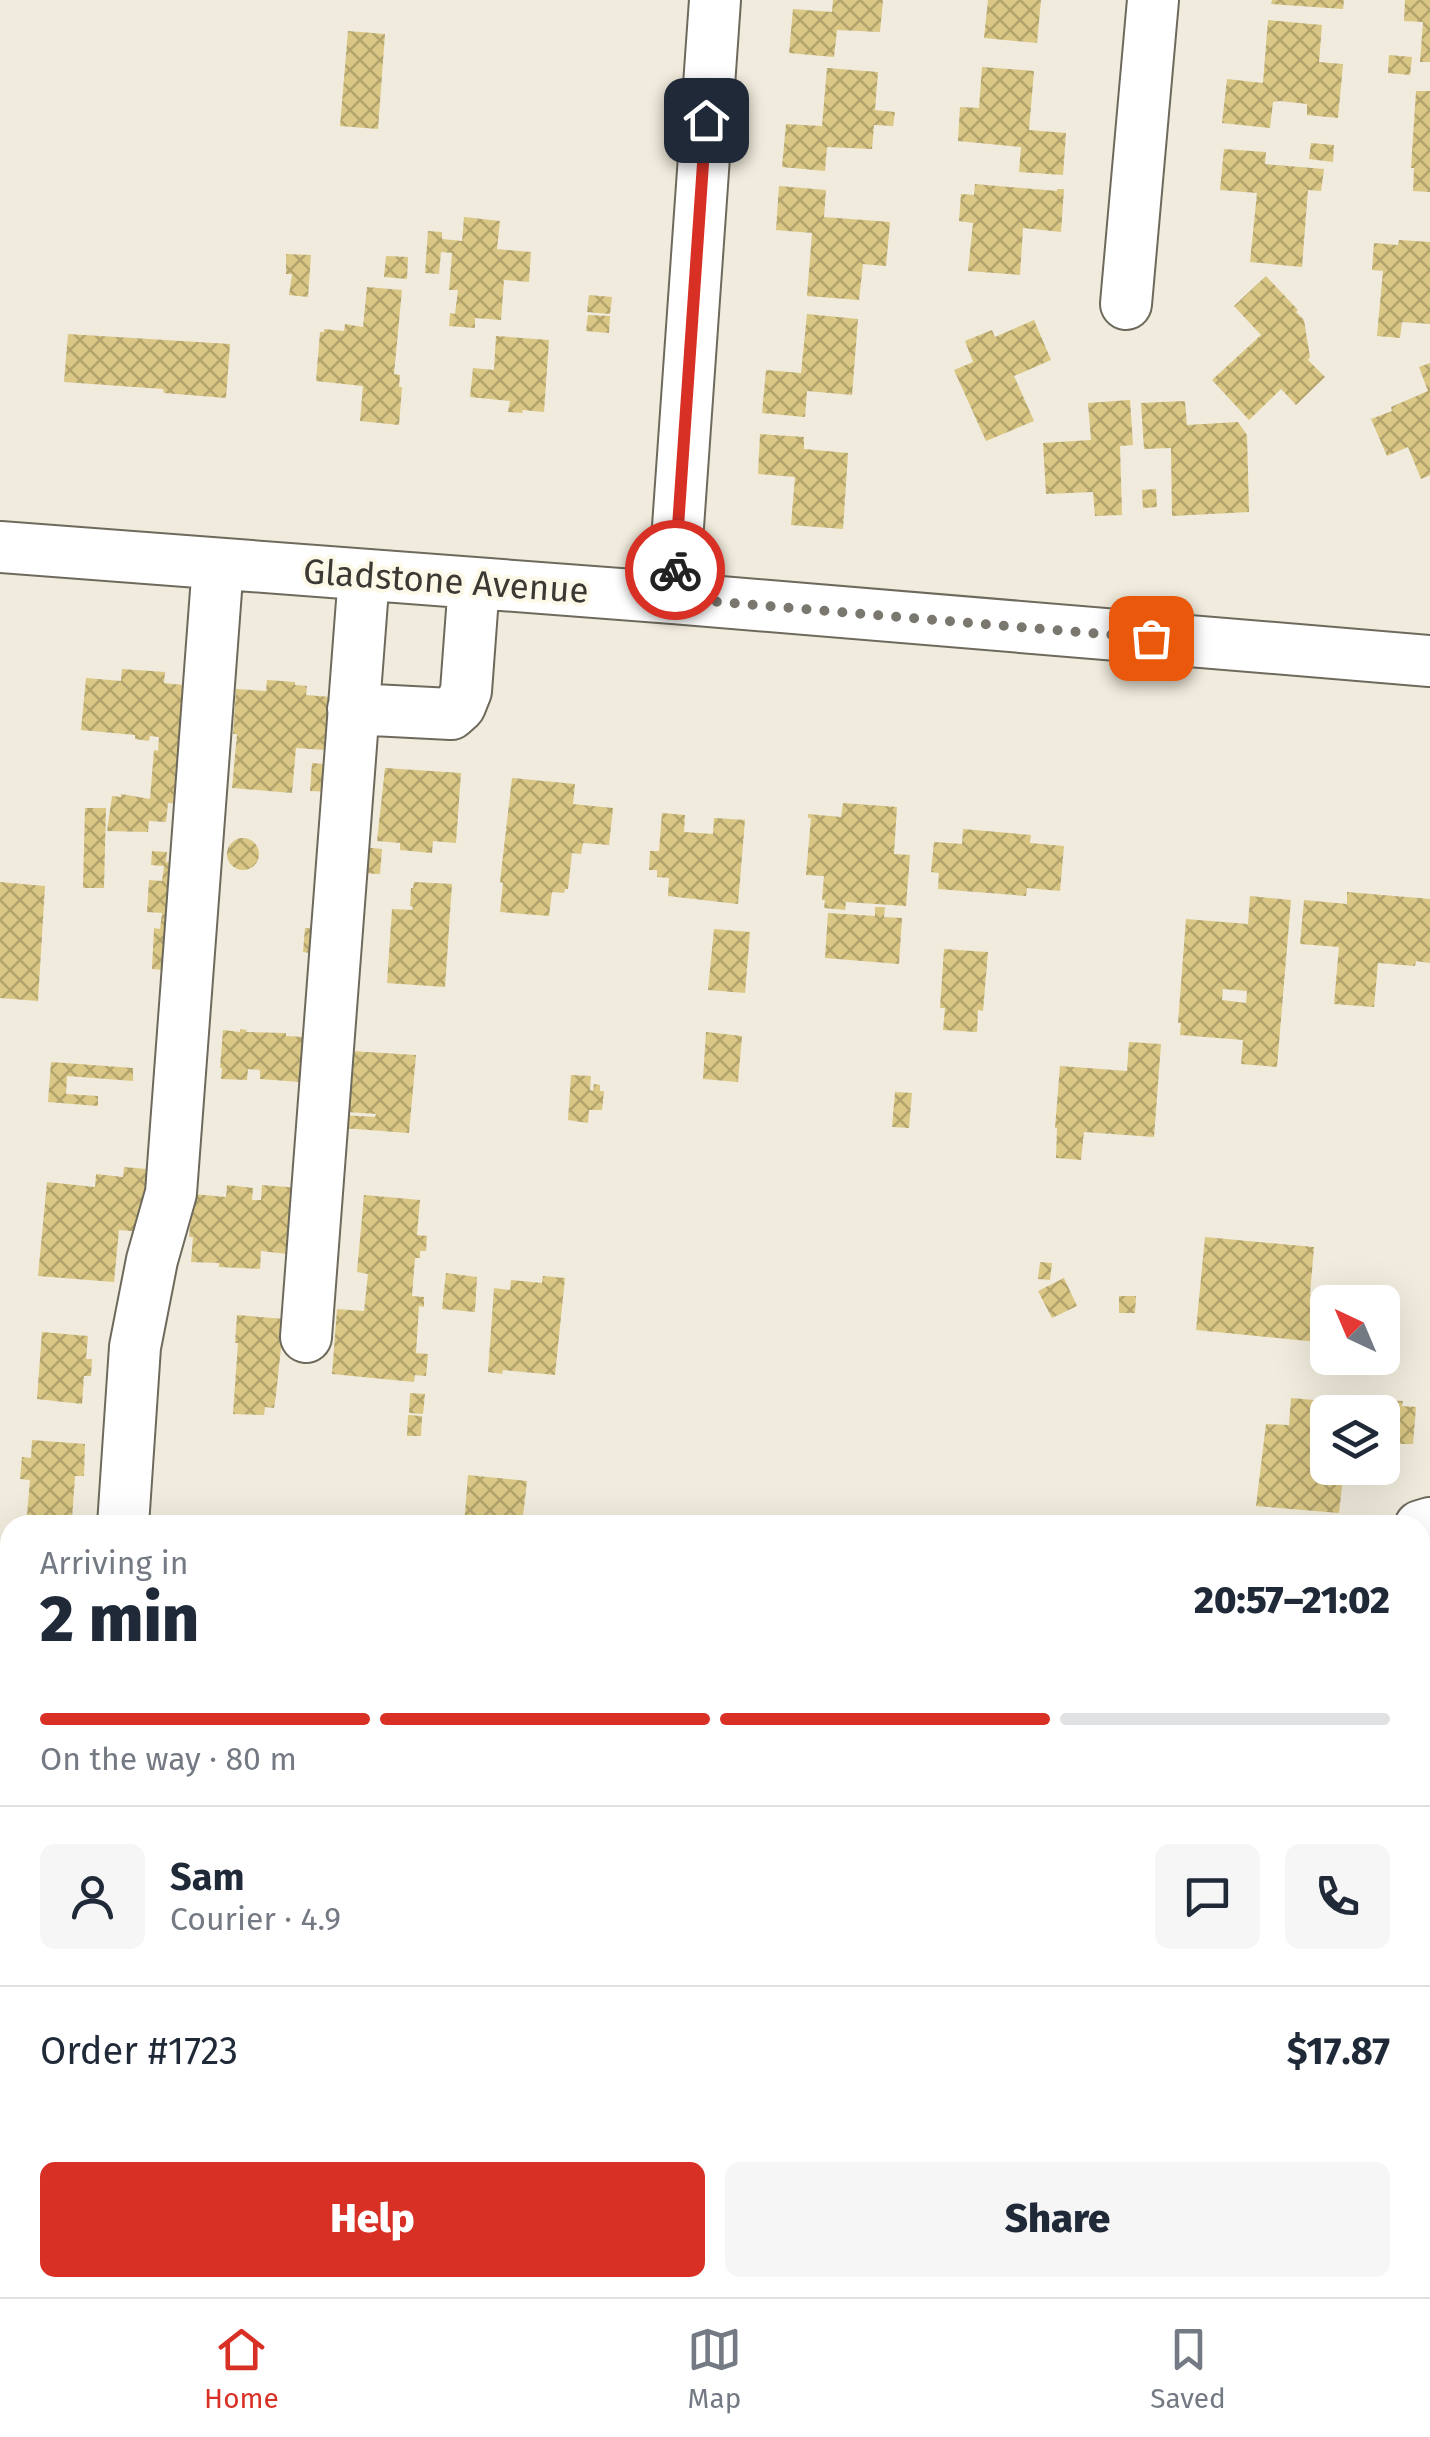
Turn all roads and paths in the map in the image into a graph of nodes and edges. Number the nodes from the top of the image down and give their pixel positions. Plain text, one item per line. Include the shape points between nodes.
1 (715, 0) edge
2 (1153, 0) edge
3 (1126, 304) dead end
4 (0, 548) edge
5 (218, 564) junction
6 (364, 575) junction
7 (474, 583) junction
8 (673, 598) junction
9 (1430, 661) edge
10 (353, 709) junction
11 (306, 1337) dead end
12 (124, 1515) edge

1 - 8 street
2 - 3 street
4 - 5 street, Gladstone Avenue
5 - 6 street, Gladstone Avenue
5 - 12 street via 170,1194 135,1347
6 - 7 street, Gladstone Avenue
6 - 10 street
7 - 8 street, Gladstone Avenue
7 - 10 street via 460,706 451,714
8 - 9 street, Gladstone Avenue
10 - 11 street

